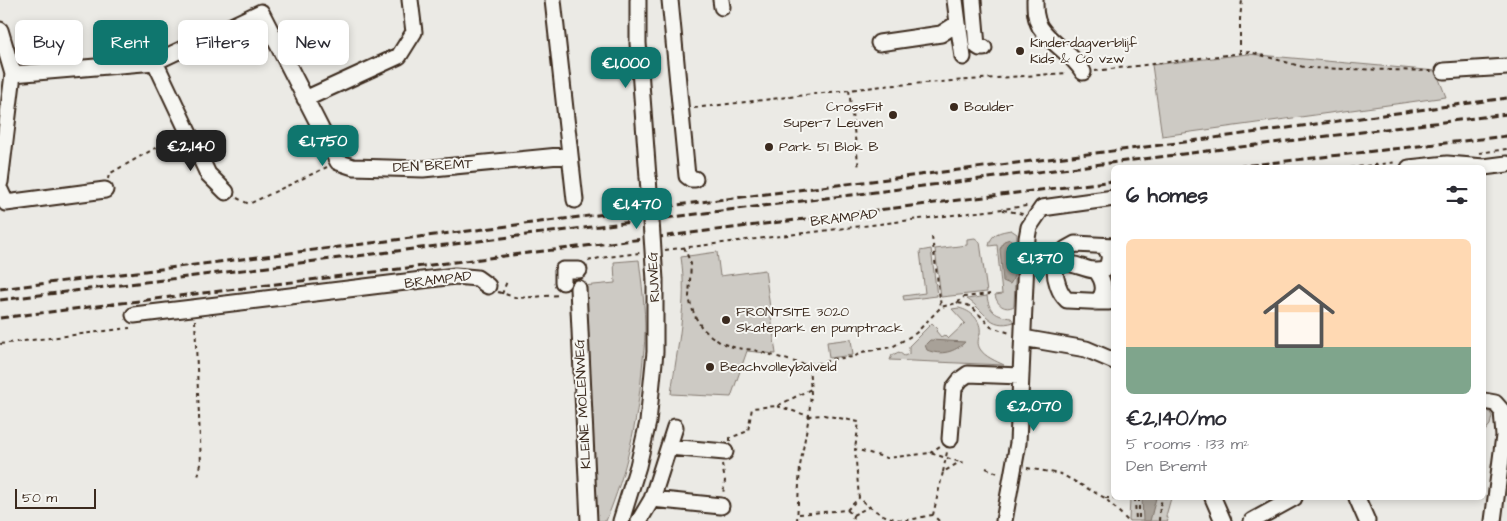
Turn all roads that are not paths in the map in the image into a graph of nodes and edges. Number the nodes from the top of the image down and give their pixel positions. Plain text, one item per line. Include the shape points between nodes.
1 (410, 0) edge
2 (553, 0) edge
3 (638, 0) edge
4 (670, 0) edge
5 (955, 0) edge
6 (972, 0) edge
7 (1035, 0) edge
8 (958, 24) junction
9 (0, 30) edge
10 (878, 43) dead end
11 (984, 48) dead end
12 (168, 56) edge
13 (963, 57) dead end
14 (119, 65) edge
15 (156, 65) edge
16 (1507, 67) edge
17 (1444, 71) road end
18 (1082, 72) road end
19 (12, 74) junction
20 (305, 99) junction
21 (569, 155) junction
22 (1406, 164) edge
23 (1507, 164) edge
24 (1458, 165) edge
25 (1486, 166) edge
26 (694, 179) dead end
27 (0, 182) edge
28 (0, 190) edge
29 (105, 190) road end
30 (226, 192) road end
31 (1111, 198) edge
32 (575, 200) dead end
33 (1111, 205) edge
34 (1031, 213) junction
35 (1109, 246) edge
36 (1026, 259) junction
37 (579, 270) road end
38 (1097, 272) junction
39 (563, 282) dead end
40 (488, 286) road end
41 (578, 288) road end
42 (1111, 300) edge
43 (1096, 302) junction
44 (135, 321) road end
45 (1023, 338) junction
46 (1111, 359) edge
47 (1021, 376) junction
48 (1486, 401) edge
49 (675, 427) dead end
50 (950, 439) road end
51 (669, 447) junction
52 (725, 452) road end
53 (652, 499) junction
54 (1214, 500) edge
55 (1290, 500) edge
56 (1358, 500) edge
57 (721, 506) road end
58 (589, 521) edge
59 (621, 521) edge
60 (639, 521) edge
61 (1004, 521) edge
62 (1223, 521) edge
63 (1252, 521) edge
64 (1367, 521) edge
65 (1494, 521) edge

1 - 20 street via 414,32 399,56
2 - 21 street
3 - 59 street, RIJWEG, bridge via 638,43 655,280 655,352 648,422
4 - 26 street via 687,176
5 - 8 street
6 - 11 street via 977,46
7 - 18 street via 1035,14 1040,27 1078,64
8 - 10 street via 941,34
8 - 13 street
9 - 19 street
12 - 20 street via 260,12
14 - 19 street
15 - 30 street via 208,174
16 - 17 street
19 - 27 street
20 - 21 street, DEN BREMT via 338,162 353,167 423,169
21 - 32 street
22 - 24 street
23 - 25 street
28 - 29 street via 6,203
31 - 34 street via 1051,206
33 - 34 street
34 - 36 street
35 - 36 street via 1074,244 1059,257
35 - 38 street via 1110,261 1106,268
36 - 45 street
37 - 39 street via 562,270
38 - 43 street via 1103,279 1103,292
38 - 43 street via 1068,262 1055,269 1063,297
40 - 44 street via 477,278 455,276
41 - 58 street, KLEINE MOLENWEG
42 - 43 street
45 - 46 street via 1086,349
45 - 47 street
47 - 50 street via 968,374 960,379 954,388
47 - 61 street via 1018,443
48 - 65 street via 1494,403 1502,411 1504,436
49 - 51 street
51 - 52 street
51 - 53 street
53 - 57 street
53 - 60 street
54 - 62 street
55 - 63 street
56 - 64 street

